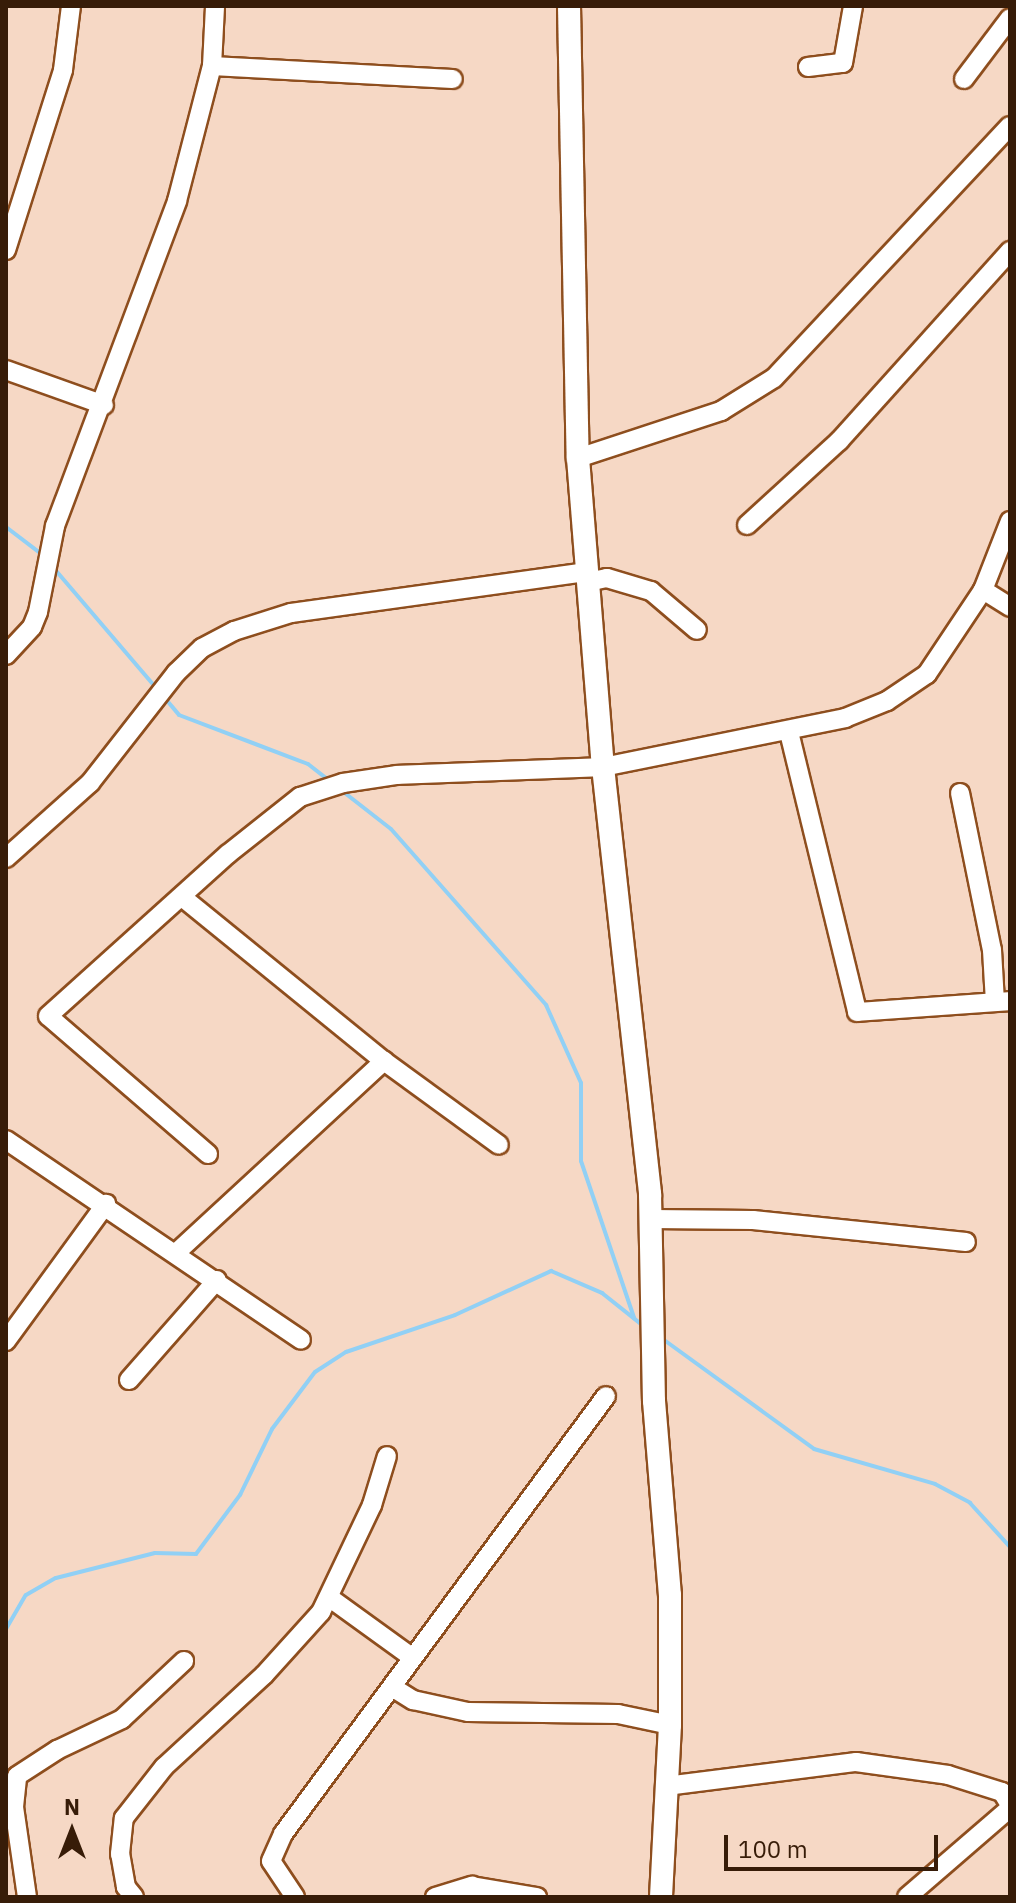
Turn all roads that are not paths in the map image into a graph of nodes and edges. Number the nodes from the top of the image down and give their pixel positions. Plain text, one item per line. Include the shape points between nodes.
1 (71, 6) edge
2 (215, 6) edge
3 (569, 6) edge
4 (853, 6) edge
5 (1010, 18) edge
6 (212, 66) junction
7 (808, 67) dead end
8 (453, 79) dead end
9 (964, 79) dead end
10 (1010, 126) edge
11 (6, 250) edge
12 (1010, 251) edge
13 (6, 370) edge
14 (104, 405) junction
15 (578, 458) junction
16 (1010, 521) edge
17 (747, 525) dead end
18 (587, 577) junction
19 (983, 590) junction
20 (1010, 607) edge
21 (697, 630) dead end
22 (6, 655) edge
23 (789, 732) junction
24 (603, 767) junction
25 (960, 793) dead end
26 (6, 858) edge
27 (182, 897) junction
28 (1002, 1002) edge
29 (384, 1061) junction
30 (6, 1140) edge
31 (499, 1145) dead end
32 (208, 1154) dead end
33 (106, 1204) junction
34 (651, 1219) junction
35 (966, 1242) dead end
36 (177, 1252) junction
37 (217, 1280) junction
38 (301, 1340) dead end
39 (6, 1341) edge
40 (129, 1380) dead end
41 (606, 1396) dead end
42 (387, 1456) dead end
43 (330, 1598) junction
44 (413, 1658) junction
45 (184, 1661) dead end
46 (392, 1687) junction
47 (670, 1725) junction
48 (666, 1786) junction
49 (1010, 1807) edge
50 (27, 1897) edge
51 (134, 1897) edge
52 (295, 1897) edge
53 (435, 1897) edge
54 (537, 1897) edge
55 (661, 1897) edge
56 (907, 1897) edge

1 - 11 street via 63,70
2 - 6 street
3 - 15 street
4 - 7 street via 843,63 826,69
5 - 9 street
6 - 8 street
6 - 14 street via 177,201
10 - 15 street via 774,378 721,411
12 - 17 street via 839,441
13 - 14 street
14 - 22 street via 55,526 32,627
15 - 18 street
16 - 19 street
18 - 21 street via 651,591
18 - 24 street
18 - 26 street via 291,613 234,631 202,648 176,673 90,783
19 - 20 street
19 - 23 street via 950,645 917,682 859,712
23 - 24 street
23 - 28 street via 839,923 853,1007 862,1013
24 - 27 street via 397,775 343,783 300,797
24 - 34 street
25 - 28 street
27 - 29 street
27 - 32 street via 48,1016
29 - 31 street
29 - 36 street
30 - 33 street
33 - 36 street
33 - 39 street
34 - 35 street via 753,1220
34 - 47 street via 654,1401 670,1595
36 - 37 street
37 - 38 street
37 - 40 street
41 - 44 street
42 - 43 street via 372,1505
43 - 44 street
43 - 51 street via 264,1675 164,1767 124,1818 120,1854 126,1887
44 - 46 street
45 - 50 street via 122,1719 17,1776 14,1807
46 - 47 street via 413,1700 468,1712 618,1714
46 - 52 street via 272,1854 273,1866
47 - 48 street
48 - 49 street via 856,1762 948,1775 1002,1792
48 - 55 street
49 - 56 street
53 - 54 street via 472,1886

